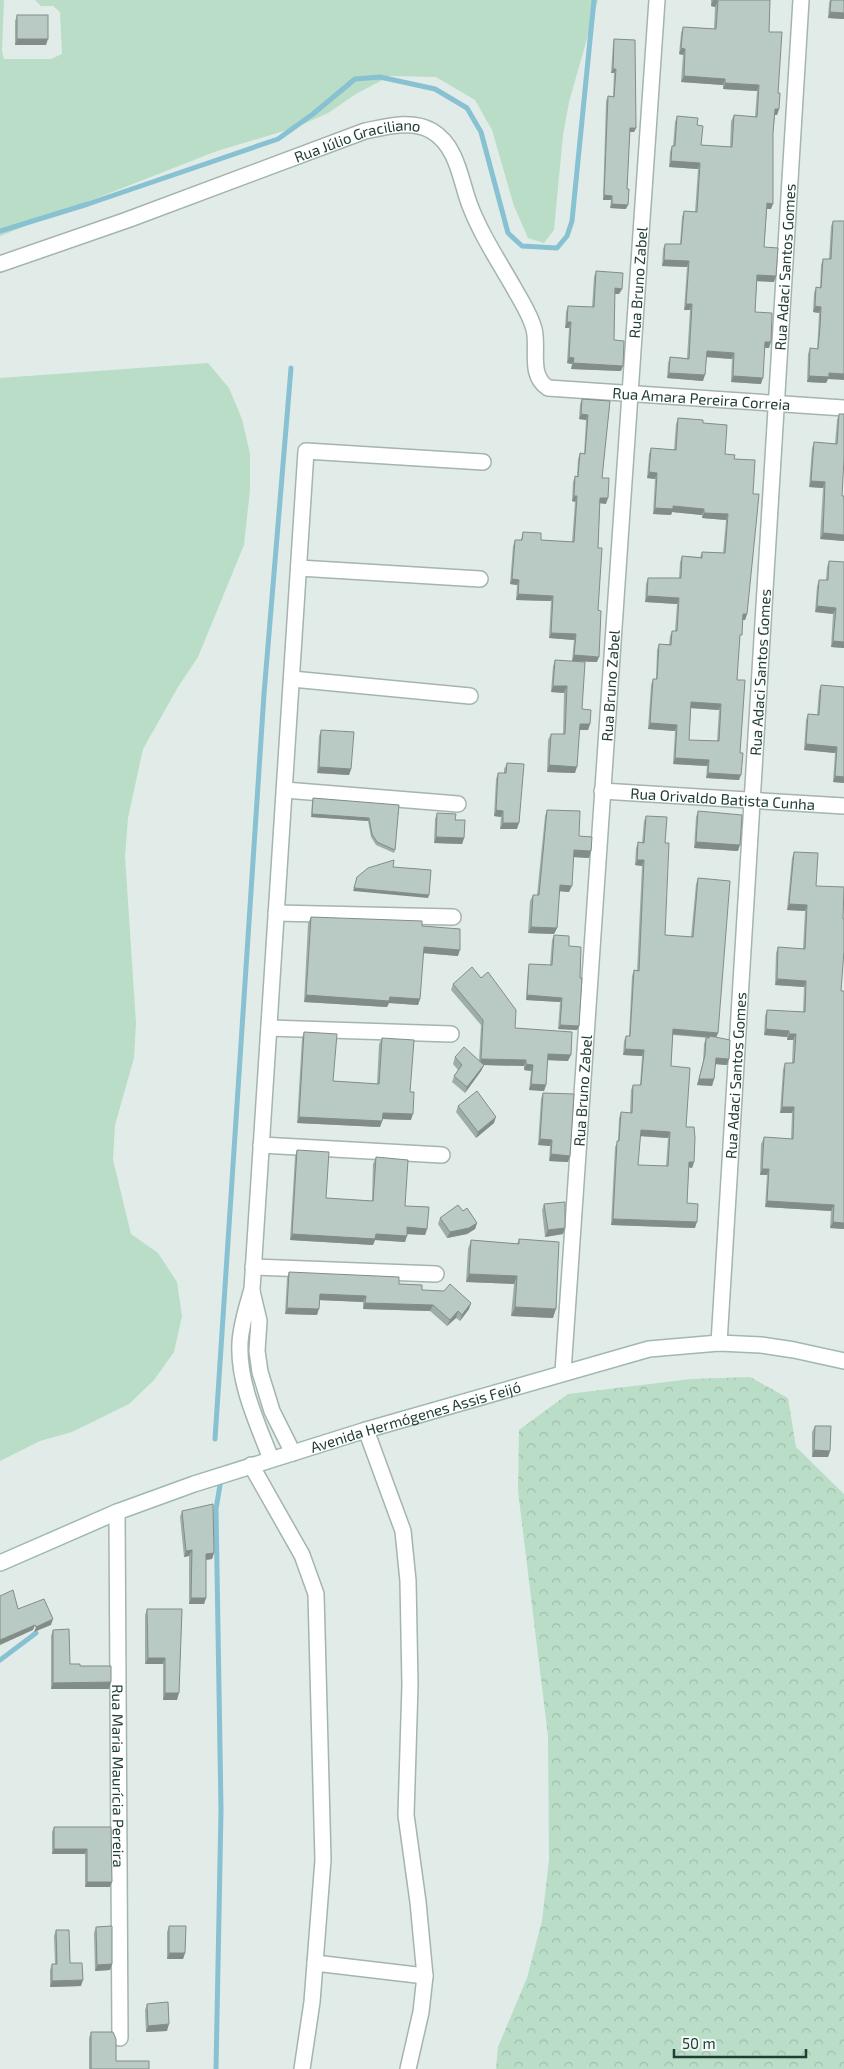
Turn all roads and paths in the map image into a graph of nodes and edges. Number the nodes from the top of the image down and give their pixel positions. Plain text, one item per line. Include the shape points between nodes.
1 (656, 0) edge
2 (801, 0) edge
3 (0, 264) edge
4 (558, 389) joint
5 (629, 395) junction
6 (777, 403) junction
7 (844, 408) edge
8 (483, 462) dead end
9 (299, 568) junction
10 (480, 579) dead end
11 (292, 679) junction
12 (470, 696) dead end
13 (285, 790) junction
14 (602, 791) junction
15 (752, 801) junction
16 (458, 804) dead end
17 (844, 806) edge
18 (276, 913) junction
19 (453, 918) dead end
20 (269, 1028) junction
21 (451, 1034) dead end
22 (261, 1145) junction
23 (442, 1155) dead end
24 (254, 1267) junction
25 (436, 1274) dead end
26 (252, 1289) junction
27 (719, 1343) junction
28 (844, 1362) edge
29 (562, 1372) junction
30 (366, 1430) junction
31 (293, 1453) junction
32 (271, 1459) junction
33 (251, 1465) junction
34 (117, 1512) junction
35 (0, 1563) edge
36 (315, 1962) junction
37 (425, 1976) junction
38 (120, 2038) dead end
39 (302, 2069) edge
40 (408, 2069) edge

1 - 5 street, Rua Bruno Zabel
2 - 6 street, Rua Adaci Santos Gomes
3 - 4 street, Rua Júlio Graciliano via 365,131 391,125 412,125 431,130 444,140 455,159 479,228 534,327 536,373 540,383
4 - 5 street, Rua Amara Pereira Correia
5 - 6 street, Rua Amara Pereira Correia
5 - 14 street, Rua Bruno Zabel
6 - 7 street, Rua Amara Pereira Correia
6 - 15 street, Rua Adaci Santos Gomes
8 - 9 street via 306,451
9 - 10 street
9 - 11 street
11 - 12 street
11 - 13 street
13 - 16 street
13 - 18 street
14 - 15 street, Rua Orivaldo Batista Cunha
14 - 29 street, Rua Bruno Zabel
15 - 17 street, Rua Orivaldo Batista Cunha
15 - 27 street, Rua Adaci Santos Gomes
18 - 19 street
18 - 20 street
20 - 21 street
20 - 22 street
22 - 23 street
22 - 24 street
24 - 25 street
24 - 26 street
26 - 31 street via 259,1321 257,1351 260,1372 272,1411
26 - 32 street via 241,1336 242,1370 248,1398
27 - 28 street, Avenida Hermógenes Assis Feijó via 794,1350
27 - 29 street, Avenida Hermógenes Assis Feijó via 649,1348
29 - 30 street, Avenida Hermógenes Assis Feijó
30 - 31 street, Avenida Hermógenes Assis Feijó
30 - 37 street via 403,1532 408,1580 410,1685 406,1815
31 - 32 street, Avenida Hermógenes Assis Feijó
32 - 33 street, Avenida Hermógenes Assis Feijó
33 - 34 street, Avenida Hermógenes Assis Feijó
33 - 36 street via 302,1555 316,1594 323,1860
34 - 35 street, Avenida Hermógenes Assis Feijó
34 - 38 street, Rua Maria Maurícia Pereira
36 - 37 street
36 - 39 street
37 - 40 street via 421,2012

